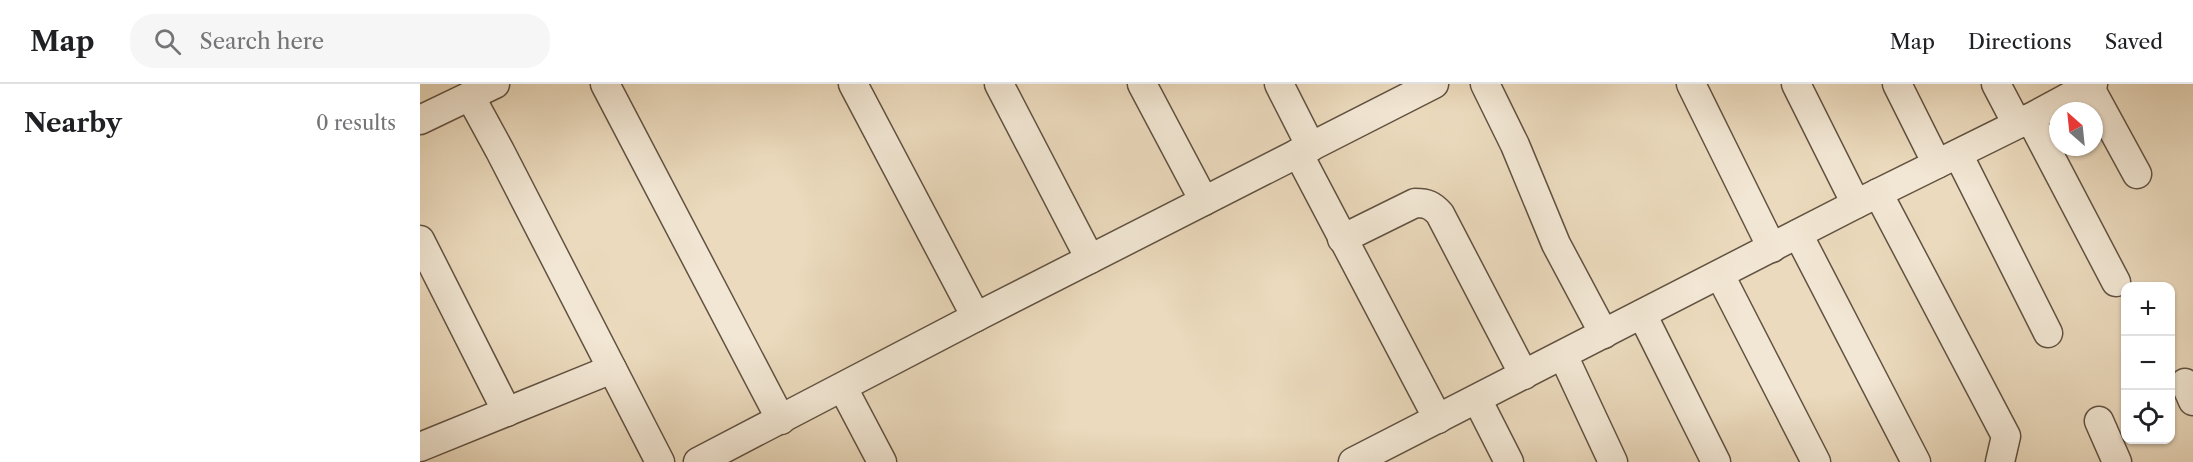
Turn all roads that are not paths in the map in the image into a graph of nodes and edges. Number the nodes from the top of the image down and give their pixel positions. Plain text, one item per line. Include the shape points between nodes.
1 (605, 84) edge
2 (853, 84) edge
3 (999, 84) edge
4 (1142, 84) edge
5 (1279, 84) edge
6 (1485, 84) edge
7 (1691, 84) edge
8 (1796, 84) edge
9 (1897, 84) edge
10 (1996, 84) edge
11 (2091, 85) edge
12 (1426, 86) edge
13 (482, 90) edge
14 (420, 120) edge
15 (2024, 121) junction
16 (1305, 150) junction
17 (1947, 159) junction
18 (2137, 174) dead end
19 (1867, 199) junction
20 (1204, 201) junction
21 (1798, 234) junction
22 (1342, 239) junction
23 (420, 240) edge
24 (1772, 248) junction
25 (1090, 259) junction
26 (1720, 275) junction
27 (2116, 282) dead end
28 (1642, 314) junction
29 (976, 317) junction
30 (2048, 333) dead end
31 (1604, 334) junction
32 (1563, 355) junction
33 (612, 369) junction
34 (1524, 375) junction
35 (843, 388) junction
36 (1477, 399) junction
37 (507, 411) junction
38 (1438, 419) junction
39 (781, 420) junction
40 (2099, 421) dead end
41 (420, 447) edge
42 (660, 462) edge
43 (698, 462) edge
44 (882, 462) edge
45 (1353, 462) edge
46 (1509, 462) edge
47 (1613, 462) edge
48 (1716, 462) edge
49 (1816, 462) edge
50 (1916, 462) edge
51 (2000, 462) edge
52 (2117, 462) edge

1 - 39 street
2 - 29 street
3 - 25 street
4 - 20 street
5 - 16 street
6 - 31 street via 1556,244
7 - 24 street
8 - 19 street
9 - 17 street
10 - 15 street
11 - 15 street
11 - 18 street
12 - 16 street
13 - 14 street
13 - 33 street via 500,151
15 - 17 street
15 - 27 street
16 - 20 street
16 - 22 street
17 - 19 street
17 - 30 street
19 - 21 street
19 - 51 street via 2006,436
20 - 25 street
21 - 24 street
21 - 50 street
22 - 34 street via 1415,204 1432,206 1440,214
22 - 38 street
23 - 37 street
24 - 26 street
25 - 29 street
26 - 28 street
26 - 49 street
28 - 31 street
28 - 48 street
29 - 35 street
31 - 32 street
32 - 34 street
32 - 47 street
33 - 37 street
33 - 42 street
34 - 36 street
35 - 39 street
35 - 44 street
36 - 38 street
36 - 46 street
37 - 41 street
38 - 45 street
39 - 43 street
40 - 52 street

